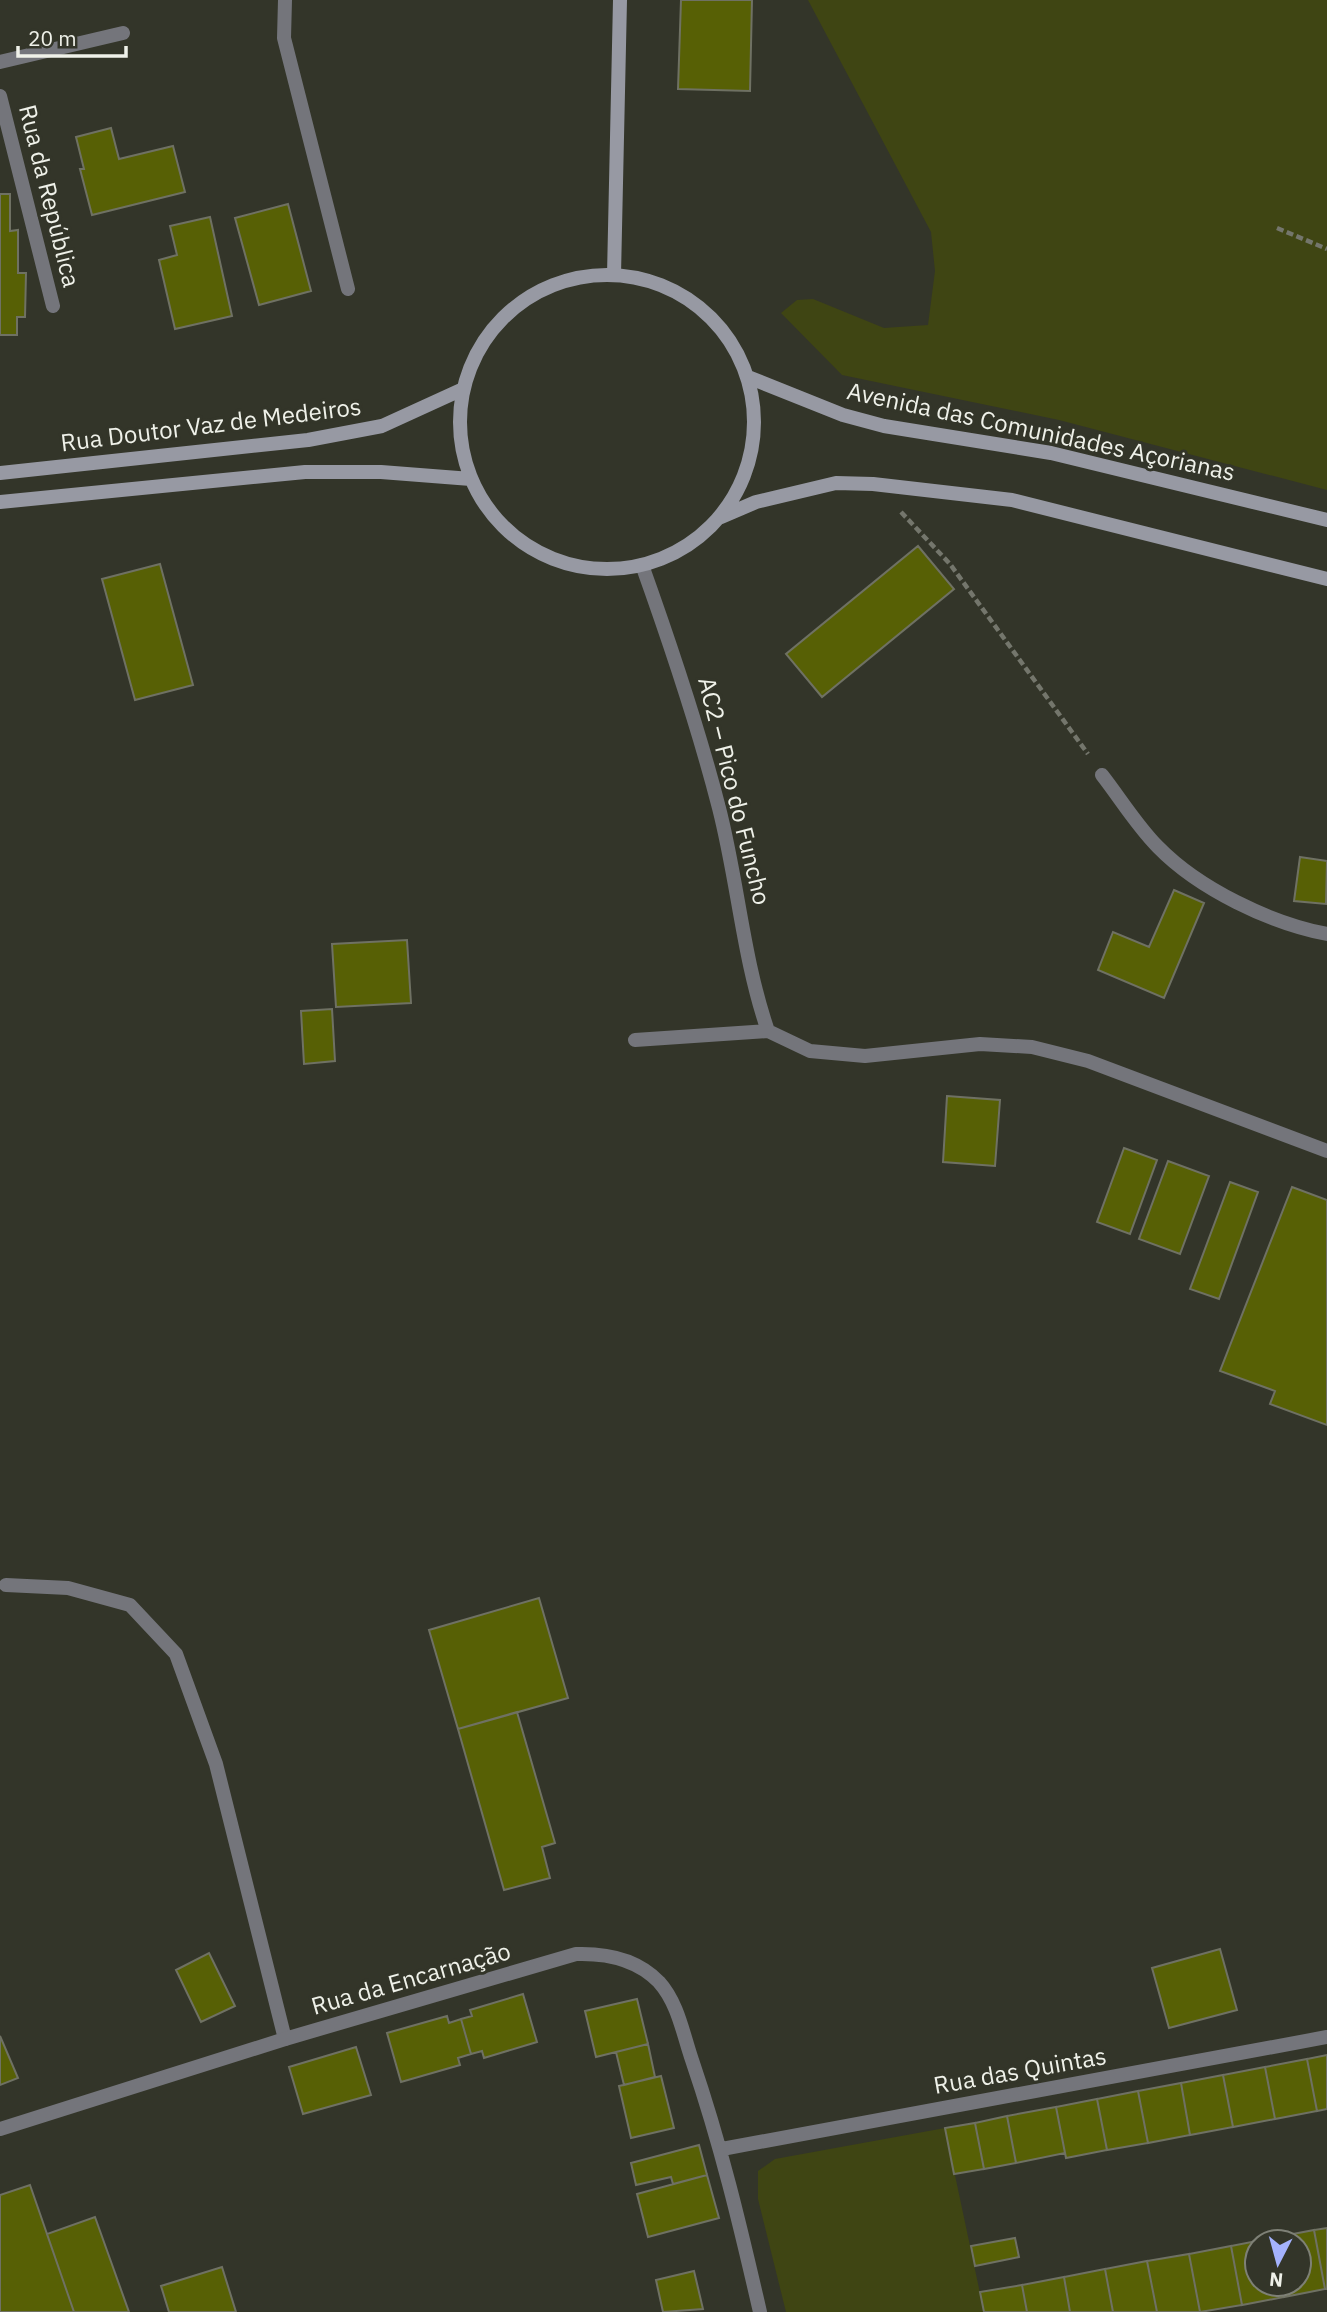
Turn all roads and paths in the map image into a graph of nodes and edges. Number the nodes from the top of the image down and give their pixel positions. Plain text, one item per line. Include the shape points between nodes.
1 (285, 0) edge
2 (620, 0) edge
3 (123, 33) dead end
4 (0, 62) edge
5 (0, 96) edge
6 (1277, 228) dead end
7 (1327, 249) edge
8 (614, 275) junction
9 (348, 289) dead end
10 (53, 306) dead end
11 (748, 377) junction
12 (463, 389) junction
13 (0, 473) edge
14 (471, 479) junction
15 (0, 502) edge
16 (721, 517) junction
17 (1327, 520) edge
18 (910, 523) dead end
19 (642, 565) junction
20 (1327, 579) edge
21 (1102, 775) joint
22 (1327, 934) edge
23 (768, 1031) junction
24 (635, 1040) dead end
25 (1327, 1151) edge
26 (6, 1585) dead end
27 (1327, 2038) edge
28 (285, 2039) junction
29 (0, 2129) edge
30 (722, 2149) junction
31 (760, 2312) edge

1 - 9 street via 284,38
2 - 8 street
3 - 4 street
5 - 10 street, Rua da República
6 - 7 path
8 - 11 street via 650,281 683,295 711,317 733,345
8 - 12 street via 580,276 517,304 493,328 474,357
11 - 16 street via 755,426 746,474
11 - 17 street, Avenida das Comunidades Açorianas via 843,415 884,426 1051,453
12 - 13 street, Rua Doutor Vaz de Medeiros via 382,426 308,440
12 - 14 street via 460,435
14 - 15 street via 305,472
14 - 19 street via 492,514 523,542 560,562 600,569
16 - 19 street via 671,555
16 - 20 street via 757,502 836,483 895,486 1012,500
18 - 21 path via 950,564
19 - 23 street, AC2 – Pico do Funcho via 682,677 720,810 754,991
21 - 22 street via 1158,847 1222,896
23 - 24 street
23 - 25 street via 810,1051 864,1056 979,1044 1032,1047 1088,1061
26 - 28 street via 68,1588 130,1605 176,1654 216,1764
27 - 30 street, Rua das Quintas
28 - 29 street, Rua da Encarnação
28 - 30 street, Rua da Encarnação via 576,1954 622,1958 644,1969 672,2000
30 - 31 street, Rua da Encarnação

